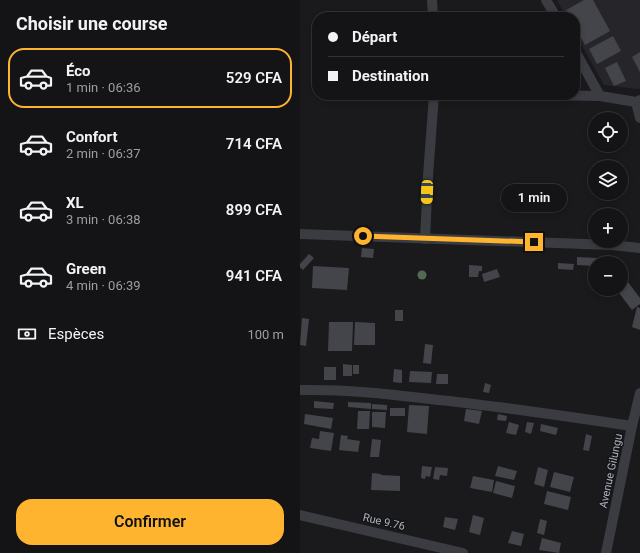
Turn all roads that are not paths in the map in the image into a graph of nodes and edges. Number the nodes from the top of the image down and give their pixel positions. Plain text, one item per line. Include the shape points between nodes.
1 (432, 0) edge
2 (546, 0) edge
3 (433, 12) edge
4 (553, 12) edge
5 (580, 60) edge
6 (580, 96) edge
7 (600, 96) junction
8 (434, 100) edge
9 (638, 101) edge
10 (640, 118) edge
11 (300, 234) edge
12 (425, 239) junction
13 (640, 240) edge
14 (628, 242) edge
15 (588, 243) edge
16 (628, 246) edge
17 (640, 248) edge
18 (300, 390) edge
19 (640, 393) edge
20 (632, 426) junction
21 (300, 515) edge
22 (463, 553) edge
23 (606, 553) edge

1 - 3 street
2 - 4 street
5 - 7 street
6 - 7 street
7 - 9 street
8 - 12 street
9 - 10 street
11 - 12 street
12 - 15 street
13 - 14 street
16 - 17 street
18 - 20 street via 388,394
19 - 20 street, Avenue Gilungu
20 - 23 street, Avenue Gilungu
21 - 22 street, Rue 9.76

